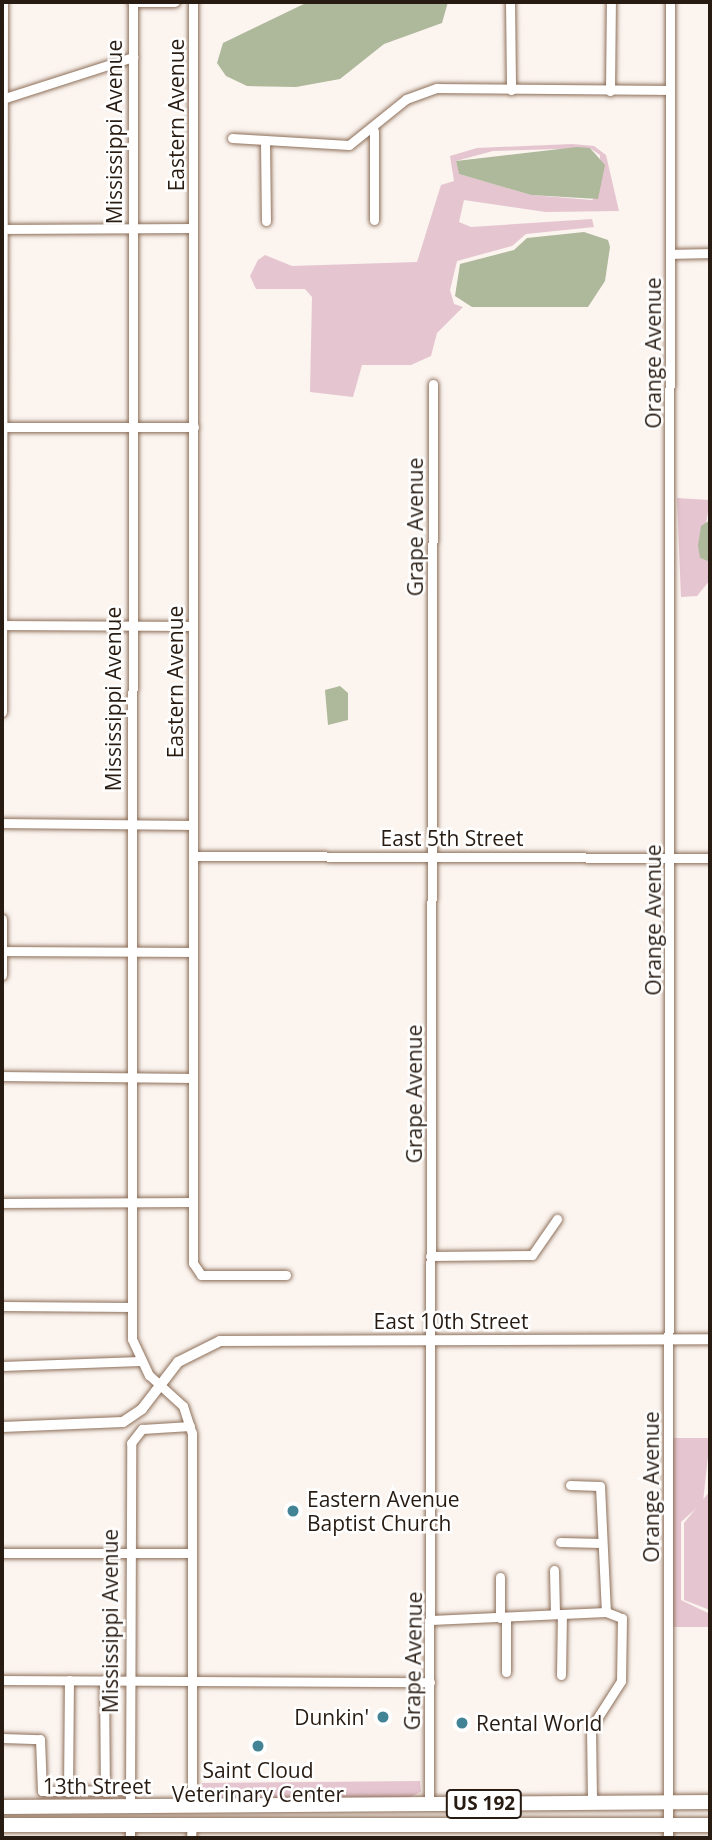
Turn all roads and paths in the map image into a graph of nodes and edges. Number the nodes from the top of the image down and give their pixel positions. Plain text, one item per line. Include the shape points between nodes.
1 (3, 2) edge
2 (175, 2) edge
3 (192, 2) edge
4 (510, 2) edge
5 (611, 2) edge
6 (670, 2) edge
7 (133, 4) edge
8 (134, 58) junction
9 (511, 89) junction
10 (670, 90) junction
11 (610, 91) junction
12 (2, 99) edge
13 (374, 131) junction
14 (232, 138) dead end
15 (265, 143) junction
16 (373, 220) dead end
17 (266, 221) dead end
18 (2, 229) edge
19 (133, 229) junction
20 (193, 229) junction
21 (710, 253) edge
22 (670, 254) junction
23 (433, 384) dead end
24 (2, 427) edge
25 (194, 427) junction
26 (133, 428) junction
27 (2, 625) edge
28 (132, 626) junction
29 (193, 626) junction
30 (2, 712) edge
31 (2, 823) edge
32 (132, 825) junction
33 (192, 825) junction
34 (433, 855) junction
35 (193, 856) junction
36 (670, 858) junction
37 (710, 858) edge
38 (2, 919) edge
39 (132, 949) junction
40 (2, 951) edge
41 (193, 952) junction
42 (2, 975) edge
43 (2, 1076) edge
44 (131, 1077) junction
45 (192, 1078) junction
46 (132, 1201) junction
47 (192, 1202) junction
48 (2, 1203) edge
49 (557, 1219) dead end
50 (430, 1256) junction
51 (286, 1275) dead end
52 (2, 1306) edge
53 (132, 1307) junction
54 (669, 1339) junction
55 (710, 1339) edge
56 (430, 1340) junction
57 (139, 1361) junction
58 (2, 1366) edge
59 (162, 1385) junction
60 (190, 1426) junction
61 (2, 1427) edge
62 (570, 1485) dead end
63 (560, 1542) dead end
64 (601, 1543) junction
65 (2, 1553) edge
66 (130, 1553) junction
67 (192, 1553) junction
68 (554, 1570) dead end
69 (500, 1577) dead end
70 (606, 1612) junction
71 (558, 1614) junction
72 (503, 1618) junction
73 (431, 1620) junction
74 (506, 1672) dead end
75 (561, 1675) dead end
76 (2, 1680) edge
77 (69, 1680) junction
78 (104, 1680) junction
79 (129, 1681) junction
80 (191, 1681) junction
81 (430, 1682) junction
82 (2, 1738) edge
83 (130, 1790) junction
84 (68, 1792) junction
85 (105, 1800) junction
86 (668, 1802) junction
87 (710, 1802) edge
88 (592, 1803) junction
89 (429, 1804) junction
90 (300, 1805) junction
91 (2, 1807) edge
92 (130, 1807) junction
93 (192, 1807) junction
94 (2, 1824) edge
95 (90, 1824) junction
96 (295, 1824) junction
97 (710, 1825) edge
98 (130, 1831) edge
99 (192, 1831) edge
100 (668, 1832) edge

1 - 12 street
2 - 7 street
3 - 20 street, Eastern Avenue
4 - 9 street
5 - 11 street
6 - 10 street, Orange Avenue
7 - 8 street, Mississippi Avenue
8 - 12 street
8 - 19 street, Mississippi Avenue
9 - 11 street
9 - 13 street via 438,88 406,99
10 - 11 street
10 - 22 street, Orange Avenue
12 - 18 street
13 - 15 street via 349,145
13 - 16 street
14 - 15 street
15 - 17 street
18 - 19 street
18 - 24 street
19 - 20 street
19 - 26 street, Mississippi Avenue
20 - 25 street, Eastern Avenue
21 - 22 street
22 - 36 street, Orange Avenue
23 - 34 street, Grape Avenue
24 - 26 street
24 - 27 street
25 - 26 street
25 - 29 street, Eastern Avenue
26 - 28 street, Mississippi Avenue
27 - 28 street
27 - 30 street
28 - 29 street
28 - 32 street, Mississippi Avenue
29 - 33 street, Eastern Avenue
31 - 32 street
32 - 33 street
32 - 39 street, Mississippi Avenue
33 - 35 street, Eastern Avenue
34 - 35 street, East 5th Street
34 - 36 street, East 5th Street
34 - 50 street, Grape Avenue
35 - 41 street, Eastern Avenue
36 - 37 street, East 5th Street
36 - 54 street, Orange Avenue
38 - 40 street
39 - 40 street
39 - 41 street
39 - 44 street, Mississippi Avenue
40 - 42 street
41 - 45 street, Eastern Avenue
43 - 44 street
44 - 45 street
44 - 46 street, Mississippi Avenue
45 - 47 street, Eastern Avenue
46 - 47 street
46 - 48 street
46 - 53 street, Mississippi Avenue
47 - 51 street, Eastern Avenue via 193,1263 201,1275
49 - 50 street via 532,1255
50 - 56 street, Grape Avenue
52 - 53 street
53 - 57 street, Mississippi Avenue
54 - 55 street, East 10th Street
54 - 56 street, East 10th Street
54 - 86 street, Orange Avenue
56 - 59 street, East 10th Street via 233,1340 194,1350
56 - 73 street, Grape Avenue
57 - 58 street
57 - 59 street
59 - 60 street via 179,1399
59 - 61 street via 134,1416 108,1426
60 - 66 street, Mississippi Avenue via 149,1427 133,1435
60 - 67 street
62 - 64 street via 600,1486
63 - 64 street
64 - 70 street
65 - 66 street
66 - 67 street
66 - 79 street, Mississippi Avenue
67 - 80 street
68 - 71 street
69 - 72 street
70 - 71 street
70 - 88 street via 622,1618 621,1681 591,1728
71 - 72 street
71 - 75 street
72 - 73 street
72 - 74 street
73 - 81 street, Grape Avenue
76 - 77 street
77 - 78 street
77 - 84 street
78 - 79 street
78 - 85 street
79 - 80 street
79 - 83 street, Mississippi Avenue
80 - 81 street
80 - 93 street
81 - 89 street, Grape Avenue
82 - 84 street via 40,1739 39,1785 46,1792
83 - 85 street
83 - 92 street, Mississippi Avenue
84 - 85 street
85 - 91 highway, 13th Street / US 192
85 - 92 highway, 13th Street / US 192
85 - 94 highway via 84,1814 11,1814
86 - 87 highway, US 192
86 - 88 highway, US 192
86 - 100 street, Orange Avenue
88 - 89 highway, US 192
89 - 90 highway, US 192
89 - 96 highway via 406,1817 311,1817
90 - 93 highway, US 192
90 - 99 highway via 292,1813 207,1813
92 - 93 highway, 13th Street / US 192
93 - 95 highway via 179,1816 111,1816
94 - 95 highway, 13th Street / US 192
95 - 98 highway, 13th Street / US 192
96 - 99 highway, US 192
96 - 100 highway, US 192
97 - 100 highway, US 192
98 - 99 highway, 13th Street / US 192

